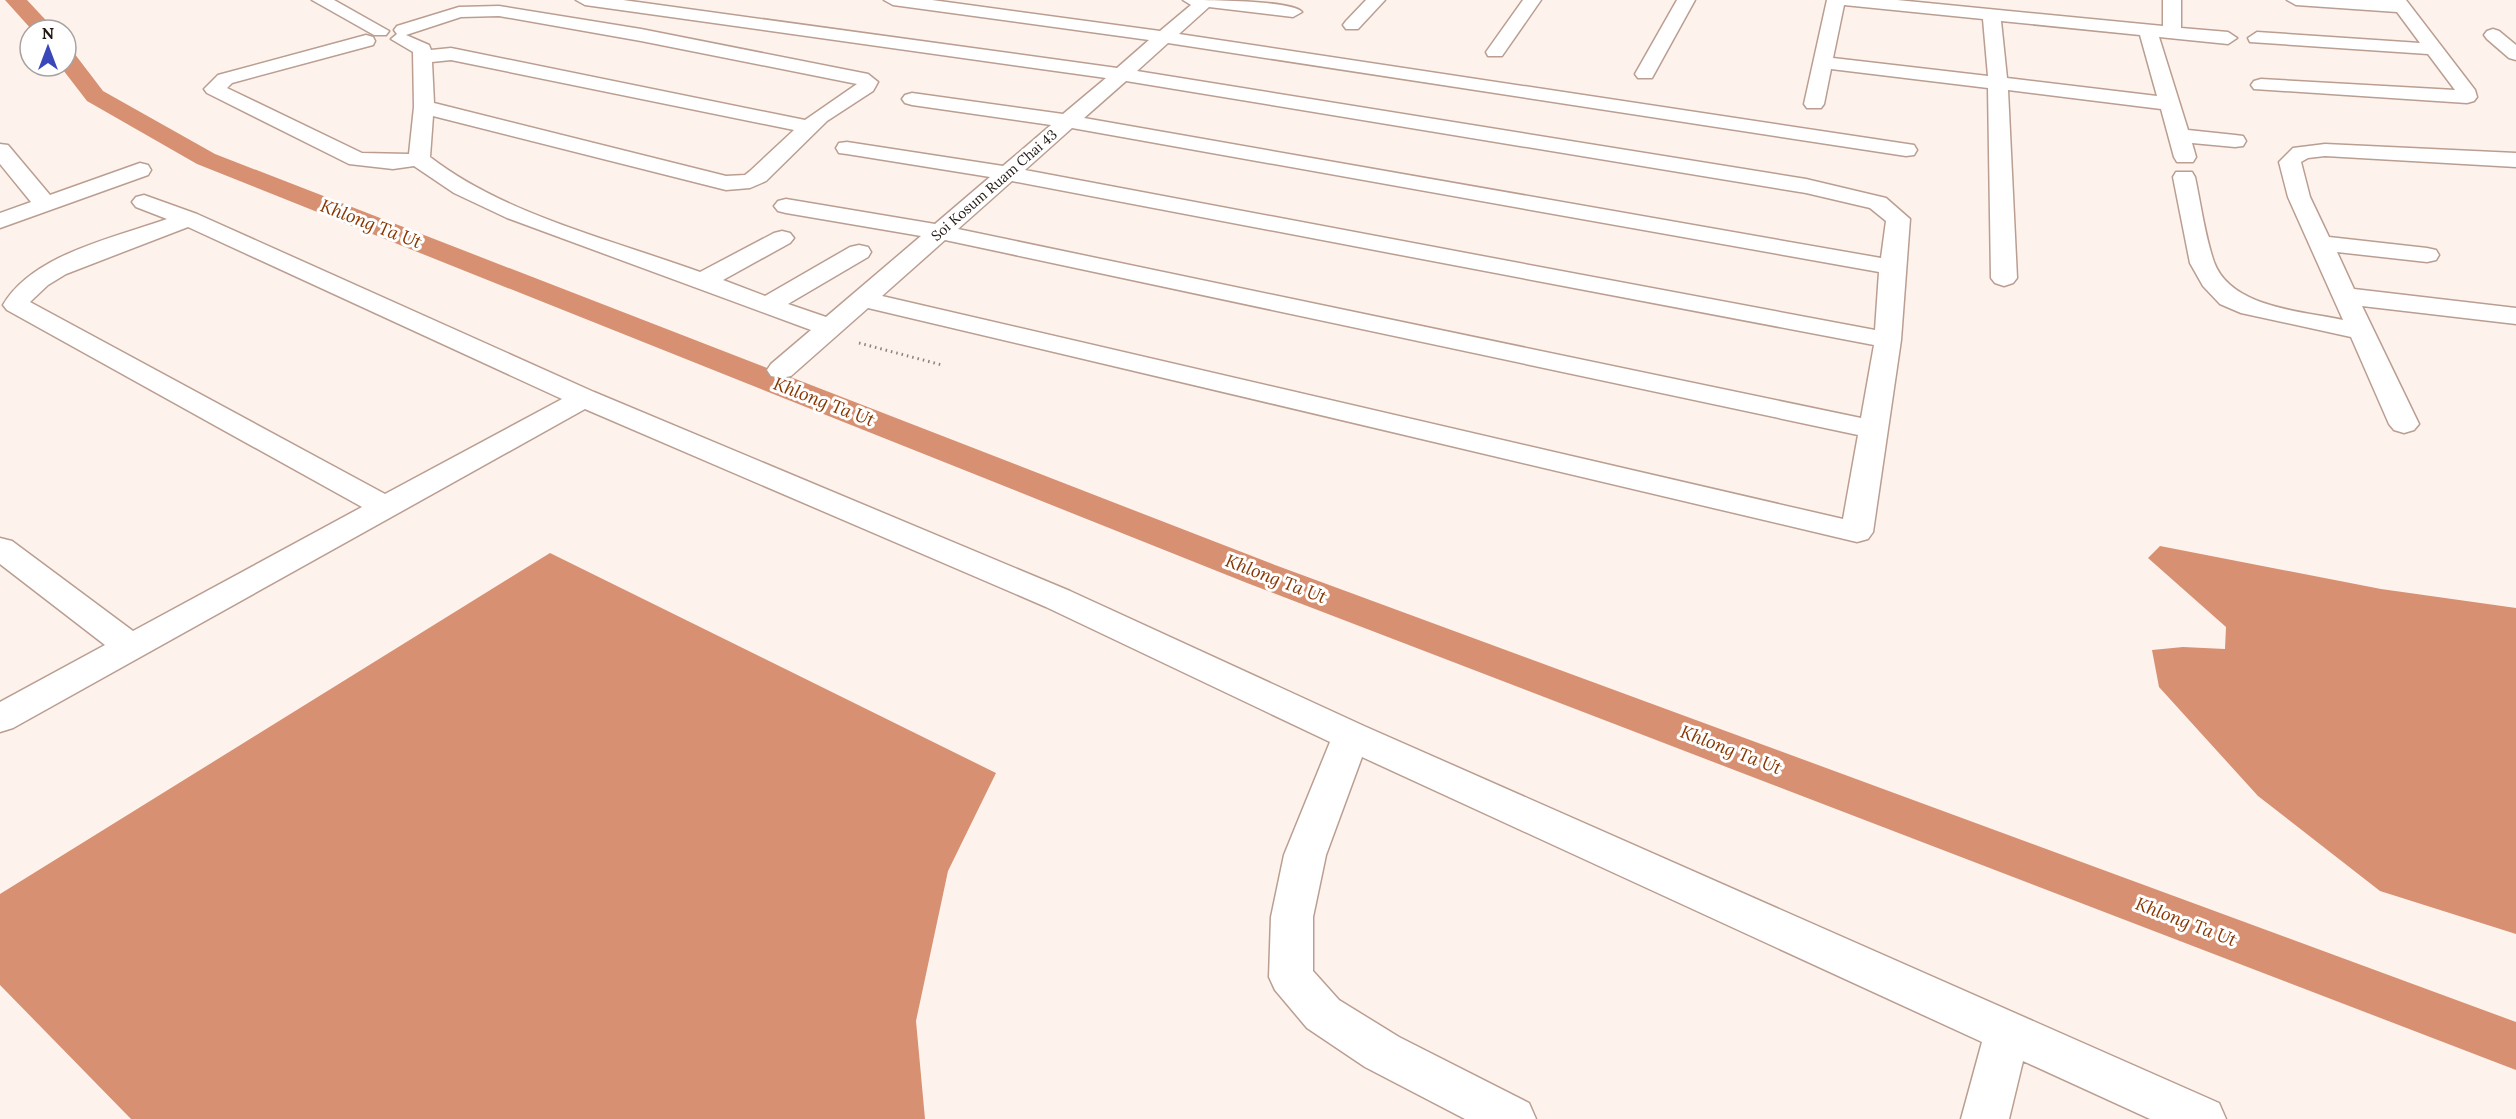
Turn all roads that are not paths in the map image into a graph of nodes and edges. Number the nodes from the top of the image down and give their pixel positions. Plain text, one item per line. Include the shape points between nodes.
1 (321, 0) edge
2 (585, 0) edge
3 (892, 0) edge
4 (1201, 0) edge
5 (1376, 0) edge
6 (1532, 0) edge
7 (1686, 0) edge
8 (1836, 0) edge
9 (1844, 0) edge
10 (2172, 0) edge
11 (2296, 0) edge
12 (2400, 3) edge
13 (2034, 9) edge
14 (1293, 12) dead end
15 (1991, 14) junction
16 (1352, 25) dead end
17 (2148, 29) junction
18 (2172, 32) junction
19 (402, 35) junction
20 (2493, 35) dead end
21 (373, 36) junction
22 (1164, 37) junction
23 (2228, 38) dead end
24 (2257, 38) dead end
25 (2433, 49) junction
26 (1495, 52) dead end
27 (2516, 54) edge
28 (422, 57) junction
29 (1822, 62) junction
30 (1121, 74) junction
31 (1645, 74) dead end
32 (1998, 83) junction
33 (2261, 85) dead end
34 (912, 99) dead end
35 (1814, 104) dead end
36 (2171, 104) junction
37 (424, 107) junction
38 (1067, 121) junction
39 (808, 127) junction
40 (2179, 135) junction
41 (2235, 141) dead end
42 (847, 148) dead end
43 (0, 150) edge
44 (1906, 150) dead end
45 (419, 159) junction
46 (2516, 160) edge
47 (1007, 173) junction
48 (44, 203) junction
49 (786, 206) dead end
50 (189, 219) junction
51 (0, 220) edge
52 (939, 232) junction
53 (782, 238) dead end
54 (2321, 243) junction
55 (859, 252) dead end
56 (2427, 255) dead end
57 (1892, 267) junction
58 (2004, 278) dead end
59 (703, 281) junction
60 (2345, 296) junction
61 (863, 299) junction
62 (767, 306) junction
63 (8, 308) edge
64 (2516, 316) edge
65 (826, 331) junction
66 (2362, 332) junction
67 (1888, 340) junction
68 (781, 370) dead end
69 (584, 398) junction
70 (2404, 424) dead end
71 (1872, 429) junction
72 (387, 508) junction
73 (0, 548) edge
74 (131, 647) junction
75 (0, 719) edge
76 (1351, 736) junction
77 (2007, 1033) junction
78 (1512, 1119) edge
79 (1985, 1119) edge
80 (2202, 1119) edge

1 - 21 street
2 - 30 street
3 - 22 street
4 - 14 street
4 - 22 street, Soi Kosum Ruam Chai 43
5 - 16 street
6 - 26 street
7 - 31 street
8 - 29 street
9 - 15 street
10 - 18 street
11 - 12 street
12 - 25 street
13 - 15 street
13 - 17 street
15 - 32 street
17 - 18 street
17 - 36 street
18 - 23 street
19 - 21 street via 377,43
19 - 28 street via 422,49
19 - 39 street via 459,12 499,11 641,35 868,82
20 - 27 street
21 - 45 street via 225,79 214,89 357,159
22 - 30 street, Soi Kosum Ruam Chai 43
22 - 44 street
24 - 25 street
25 - 33 street via 2467,97
28 - 37 street
28 - 39 street via 451,54
29 - 32 street
29 - 35 street
30 - 38 street, Soi Kosum Ruam Chai 43
30 - 57 street via 1848,195 1878,203 1898,219
32 - 36 street
32 - 58 street
34 - 38 street
36 - 40 street
37 - 39 street via 726,183 750,181
37 - 45 street
38 - 47 street, Soi Kosum Ruam Chai 43
38 - 57 street
40 - 41 street
40 - 66 street via 2202,263 2212,281 2229,298 2262,310
42 - 47 street
43 - 48 street
45 - 59 street via 457,186 535,221
46 - 54 street via 2325,150 2294,155 2290,162 2300,197
47 - 52 street, Soi Kosum Ruam Chai 43
47 - 67 street
48 - 50 street via 142,186
48 - 51 street
49 - 52 street
50 - 63 street via 57,270 26,290
50 - 69 street
52 - 61 street, Soi Kosum Ruam Chai 43
52 - 71 street
53 - 59 street
54 - 56 street
54 - 60 street
55 - 62 street
57 - 67 street
59 - 62 street
60 - 64 street
60 - 66 street
61 - 65 street, Soi Kosum Ruam Chai 43
61 - 71 street via 1857,532
62 - 65 street
63 - 72 street
65 - 68 street, Soi Kosum Ruam Chai 43
66 - 70 street
67 - 71 street
69 - 72 street
69 - 76 street via 1058,599
72 - 74 street
73 - 74 street
74 - 75 street
76 - 77 street
76 - 78 street via 1305,855 1292,917 1291,978 1323,1014 1382,1052
77 - 79 street
77 - 80 street

